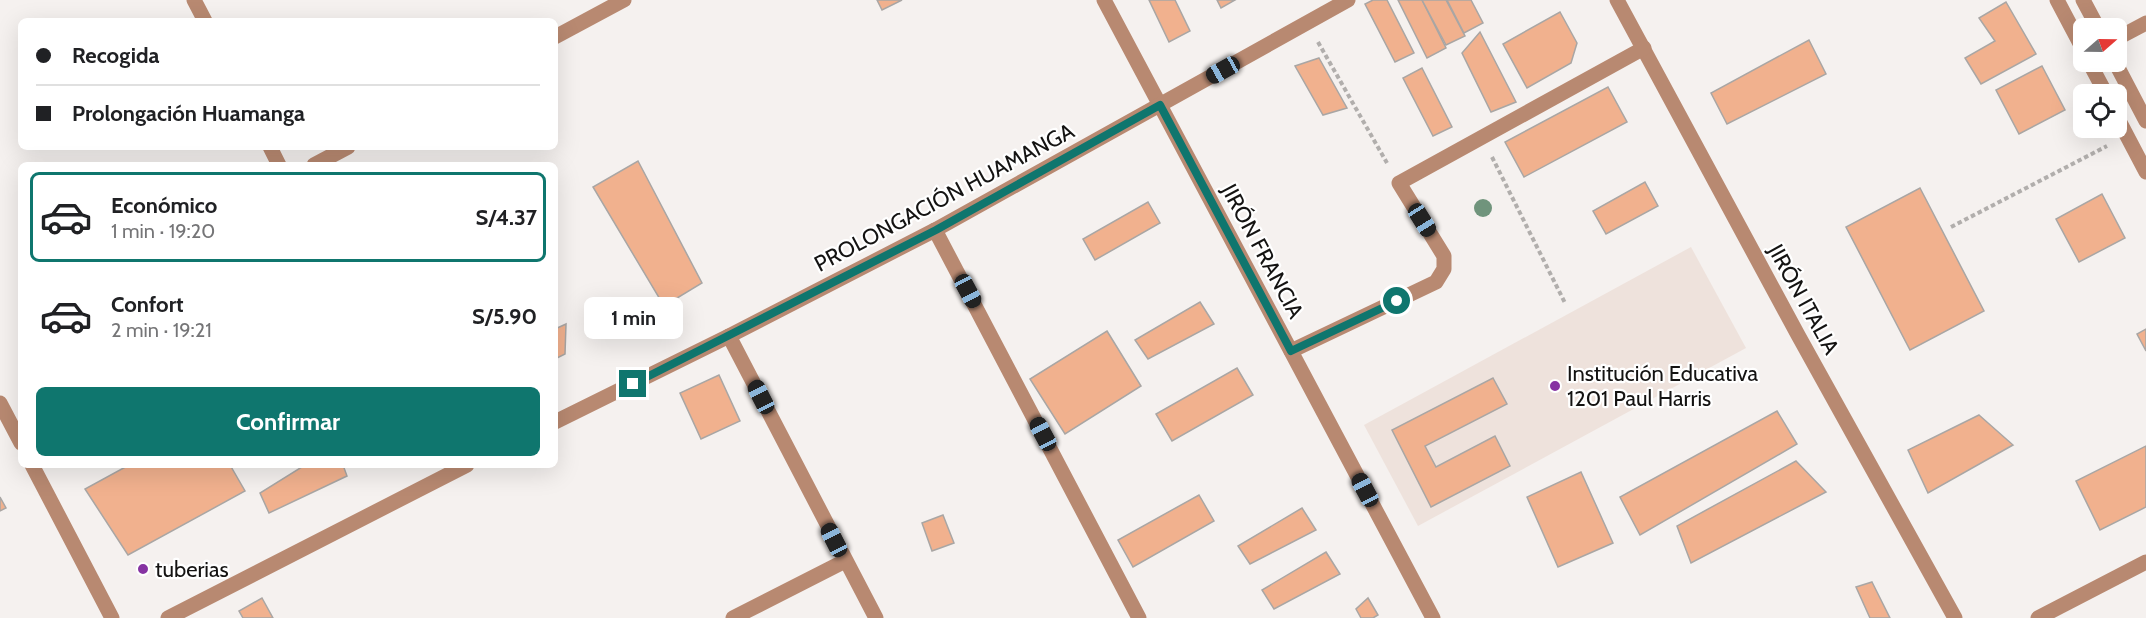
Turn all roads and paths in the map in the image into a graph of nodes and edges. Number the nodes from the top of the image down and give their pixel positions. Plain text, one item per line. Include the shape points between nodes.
1 (194, 0) edge
2 (624, 0) edge
3 (1104, 0) edge
4 (1348, 0) edge
5 (1617, 0) edge
6 (2057, 0) edge
7 (2083, 0) edge
8 (1325, 6) edge
9 (203, 18) edge
10 (2093, 18) edge
11 (1307, 23) junction
12 (2146, 23) edge
13 (2073, 30) edge
14 (2127, 33) edge
15 (558, 35) edge
16 (1644, 48) junction
17 (2120, 72) edge
18 (1160, 105) junction
19 (2146, 121) edge
20 (2127, 136) edge
21 (1482, 138) junction
22 (2123, 138) edge
23 (342, 150) edge
24 (320, 162) edge
25 (2146, 172) edge
26 (1399, 183) junction
27 (1951, 227) dead end
28 (936, 230) junction
29 (1565, 303) dead end
30 (729, 336) junction
31 (1291, 351) junction
32 (0, 403) edge
33 (558, 421) edge
34 (18, 437) edge
35 (34, 468) edge
36 (454, 468) edge
37 (437, 472) edge
38 (845, 561) junction
39 (2146, 562) edge
40 (112, 618) edge
41 (168, 618) edge
42 (733, 618) edge
43 (876, 618) edge
44 (1139, 618) edge
45 (1433, 618) edge
46 (1955, 618) edge
47 (2038, 618) edge

1 - 9 street
2 - 15 street
3 - 18 street, JIRÓN FRANCIA
4 - 8 street, PROLONGACIÓN HUAMANGA
5 - 16 street, JIRÓN ITALIA
6 - 13 street
7 - 10 street
8 - 11 street, PROLONGACIÓN HUAMANGA
11 - 18 street, PROLONGACIÓN HUAMANGA
11 - 26 path
12 - 14 street
16 - 21 street
16 - 46 street, JIRÓN ITALIA
17 - 19 street
18 - 28 street, PROLONGACIÓN HUAMANGA
18 - 31 street, JIRÓN FRANCIA
20 - 25 street
21 - 26 street
21 - 29 path
22 - 27 path
23 - 24 street
26 - 31 street via 1444,256 1444,269 1436,282
28 - 30 street, PROLONGACIÓN HUAMANGA
28 - 44 street
30 - 33 street, PROLONGACIÓN HUAMANGA
30 - 38 street
31 - 45 street, JIRÓN FRANCIA
32 - 34 street
35 - 40 street
36 - 37 street
37 - 41 street
38 - 42 street
38 - 43 street
39 - 47 street

